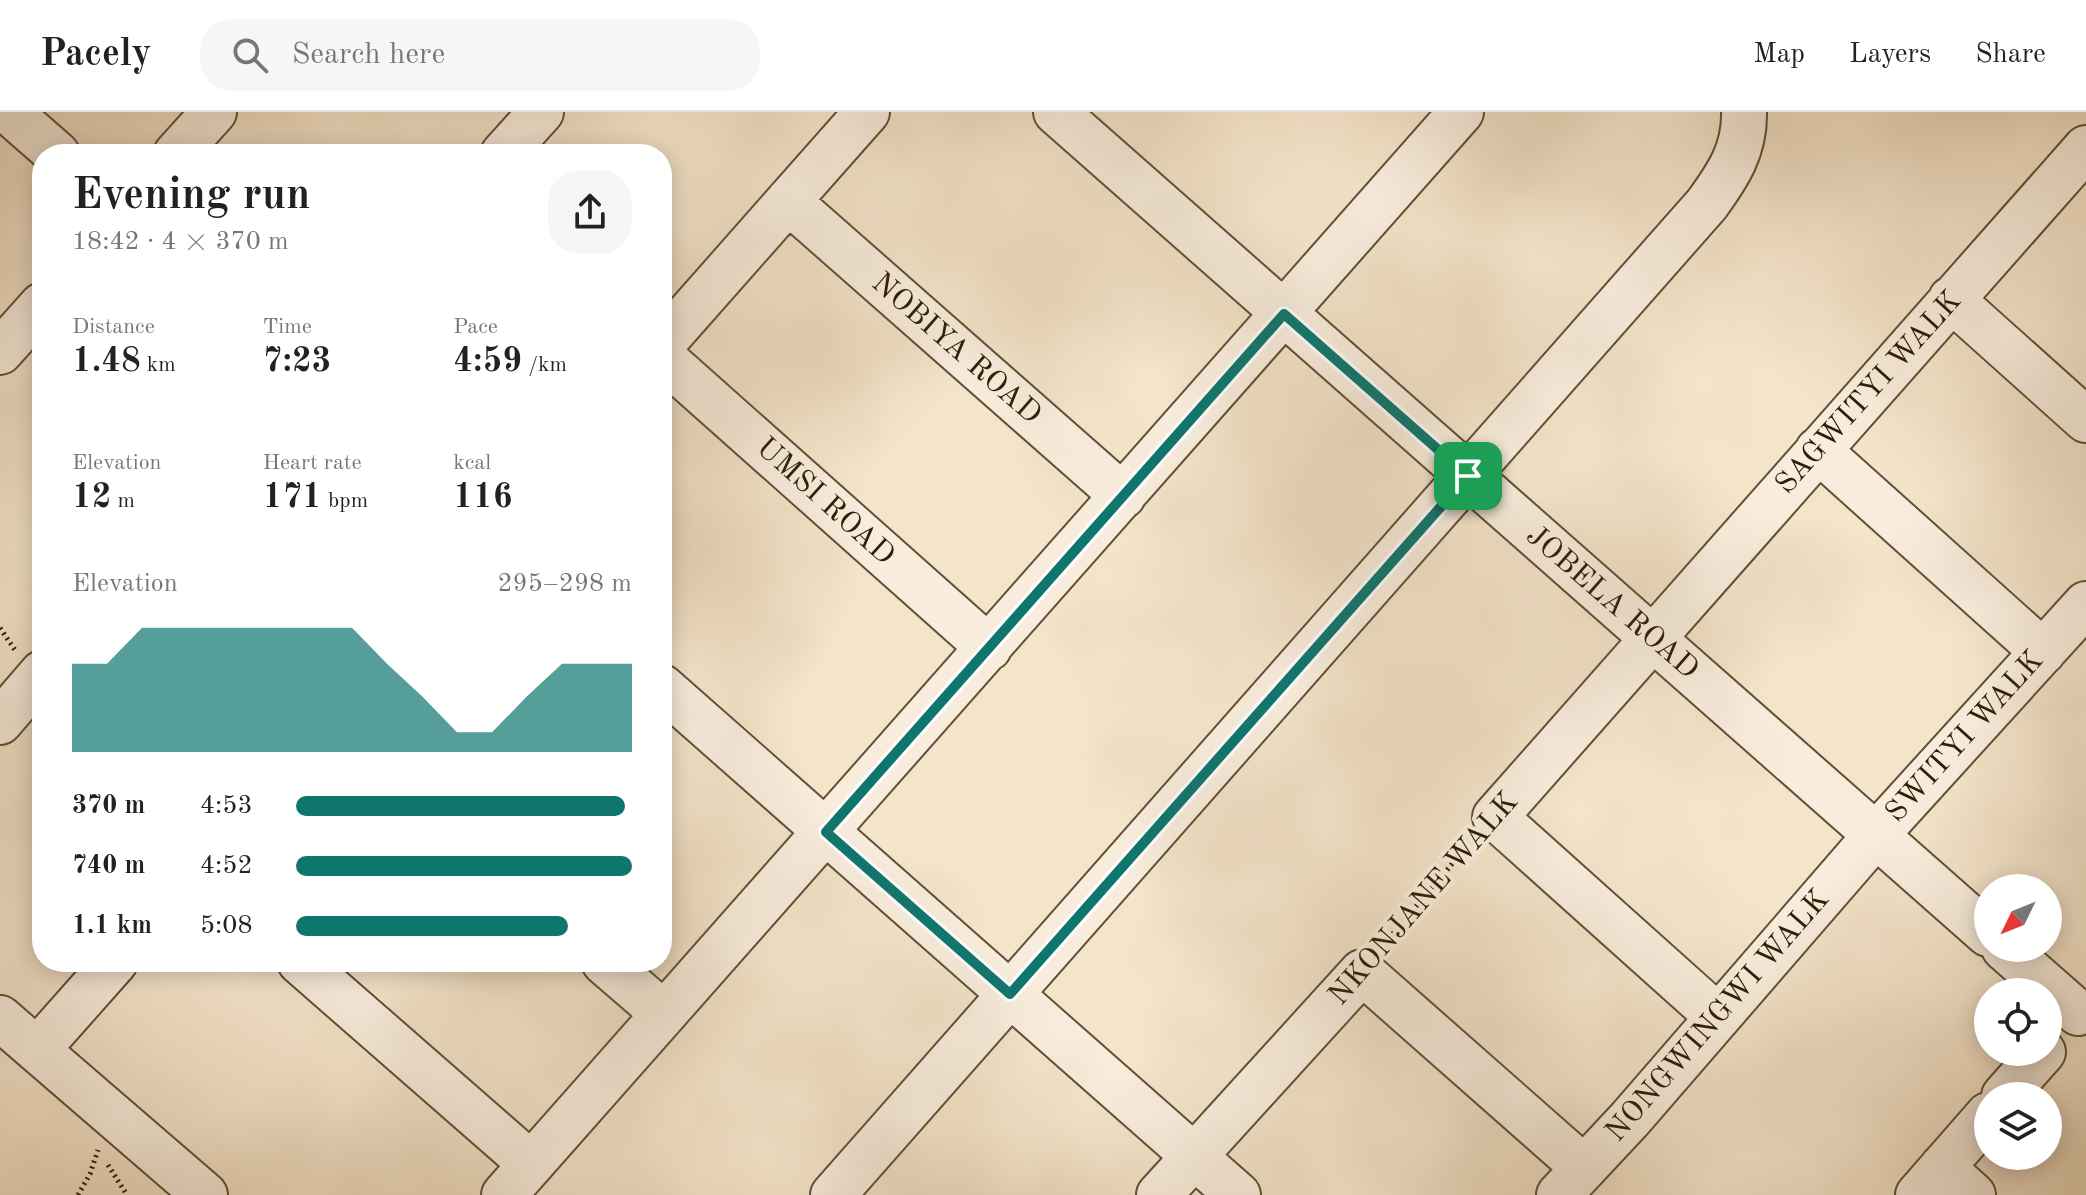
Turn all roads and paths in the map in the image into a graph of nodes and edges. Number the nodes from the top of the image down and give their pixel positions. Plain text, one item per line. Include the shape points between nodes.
1 (9, 112) edge
2 (214, 112) edge
3 (541, 112) edge
4 (867, 112) edge
5 (1056, 112) edge
6 (1461, 112) edge
7 (1744, 112) edge
8 (46, 144) edge
9 (185, 144) edge
10 (512, 144) edge
11 (2086, 148) edge
12 (788, 201) junction
13 (1951, 299) junction
14 (1284, 314) junction
15 (32, 316) edge
16 (672, 333) edge
17 (0, 352) edge
18 (672, 366) edge
19 (2086, 420) edge
20 (1818, 450) junction
21 (1468, 476) junction
22 (1123, 496) junction
23 (2086, 604) edge
24 (1652, 639) junction
25 (989, 648) junction
26 (2043, 652) junction
27 (32, 685) edge
28 (672, 696) edge
29 (0, 722) edge
30 (1495, 817) junction
31 (826, 832) junction
32 (1876, 835) junction
33 (1974, 922) edge
34 (2022, 962) edge
35 (106, 972) edge
36 (310, 972) edge
37 (616, 972) edge
38 (1362, 972) junction
39 (1010, 994) junction
40 (2082, 1008) edge
41 (664, 1014) junction
42 (1717, 1016) junction
43 (0, 1018) edge
44 (2062, 1030) edge
45 (37, 1050) junction
46 (2031, 1066) edge
47 (2016, 1082) edge
48 (1974, 1138) edge
49 (98, 1149) dead end
50 (1193, 1156) junction
51 (517, 1180) edge
52 (1571, 1181) edge
53 (1944, 1186) edge
54 (78, 1195) edge
55 (205, 1195) edge
56 (833, 1195) edge
57 (1159, 1195) edge
58 (1238, 1195) edge

1 - 8 street
2 - 9 street
3 - 10 street
4 - 12 street
5 - 14 street, JOBELA ROAD
6 - 14 street
7 - 21 street via 1745,135 1737,158 1707,204
11 - 13 street, SAGWITYI WALK
12 - 16 street
12 - 22 street, NOBIYA ROAD
13 - 19 street
13 - 20 street, SAGWITYI WALK
14 - 21 street, JOBELA ROAD
14 - 22 street
15 - 17 street
18 - 25 street, UMSI ROAD
20 - 24 street, SAGWITYI WALK
20 - 26 street
21 - 24 street, JOBELA ROAD
21 - 39 street
22 - 25 street
23 - 26 street, SWITYI WALK
24 - 30 street, NKONJANE WALK
24 - 32 street, JOBELA ROAD
25 - 31 street
26 - 32 street, SWITYI WALK
27 - 29 street
28 - 31 street
30 - 38 path, NKONJANE WALK
30 - 42 street
31 - 39 street
31 - 41 street
32 - 33 street, JOBELA ROAD
32 - 42 street, NONGWINGWI WALK
34 - 40 street
35 - 45 street
36 - 51 street
37 - 41 street
38 - 50 street, NKONJANE WALK
38 - 52 street
39 - 50 street
39 - 56 street
40 - 44 street
41 - 51 street
42 - 52 street, NONGWINGWI WALK
43 - 45 street
45 - 55 street
46 - 47 street
48 - 53 street
49 - 54 path
50 - 57 street, NKONJANE WALK
50 - 58 street

